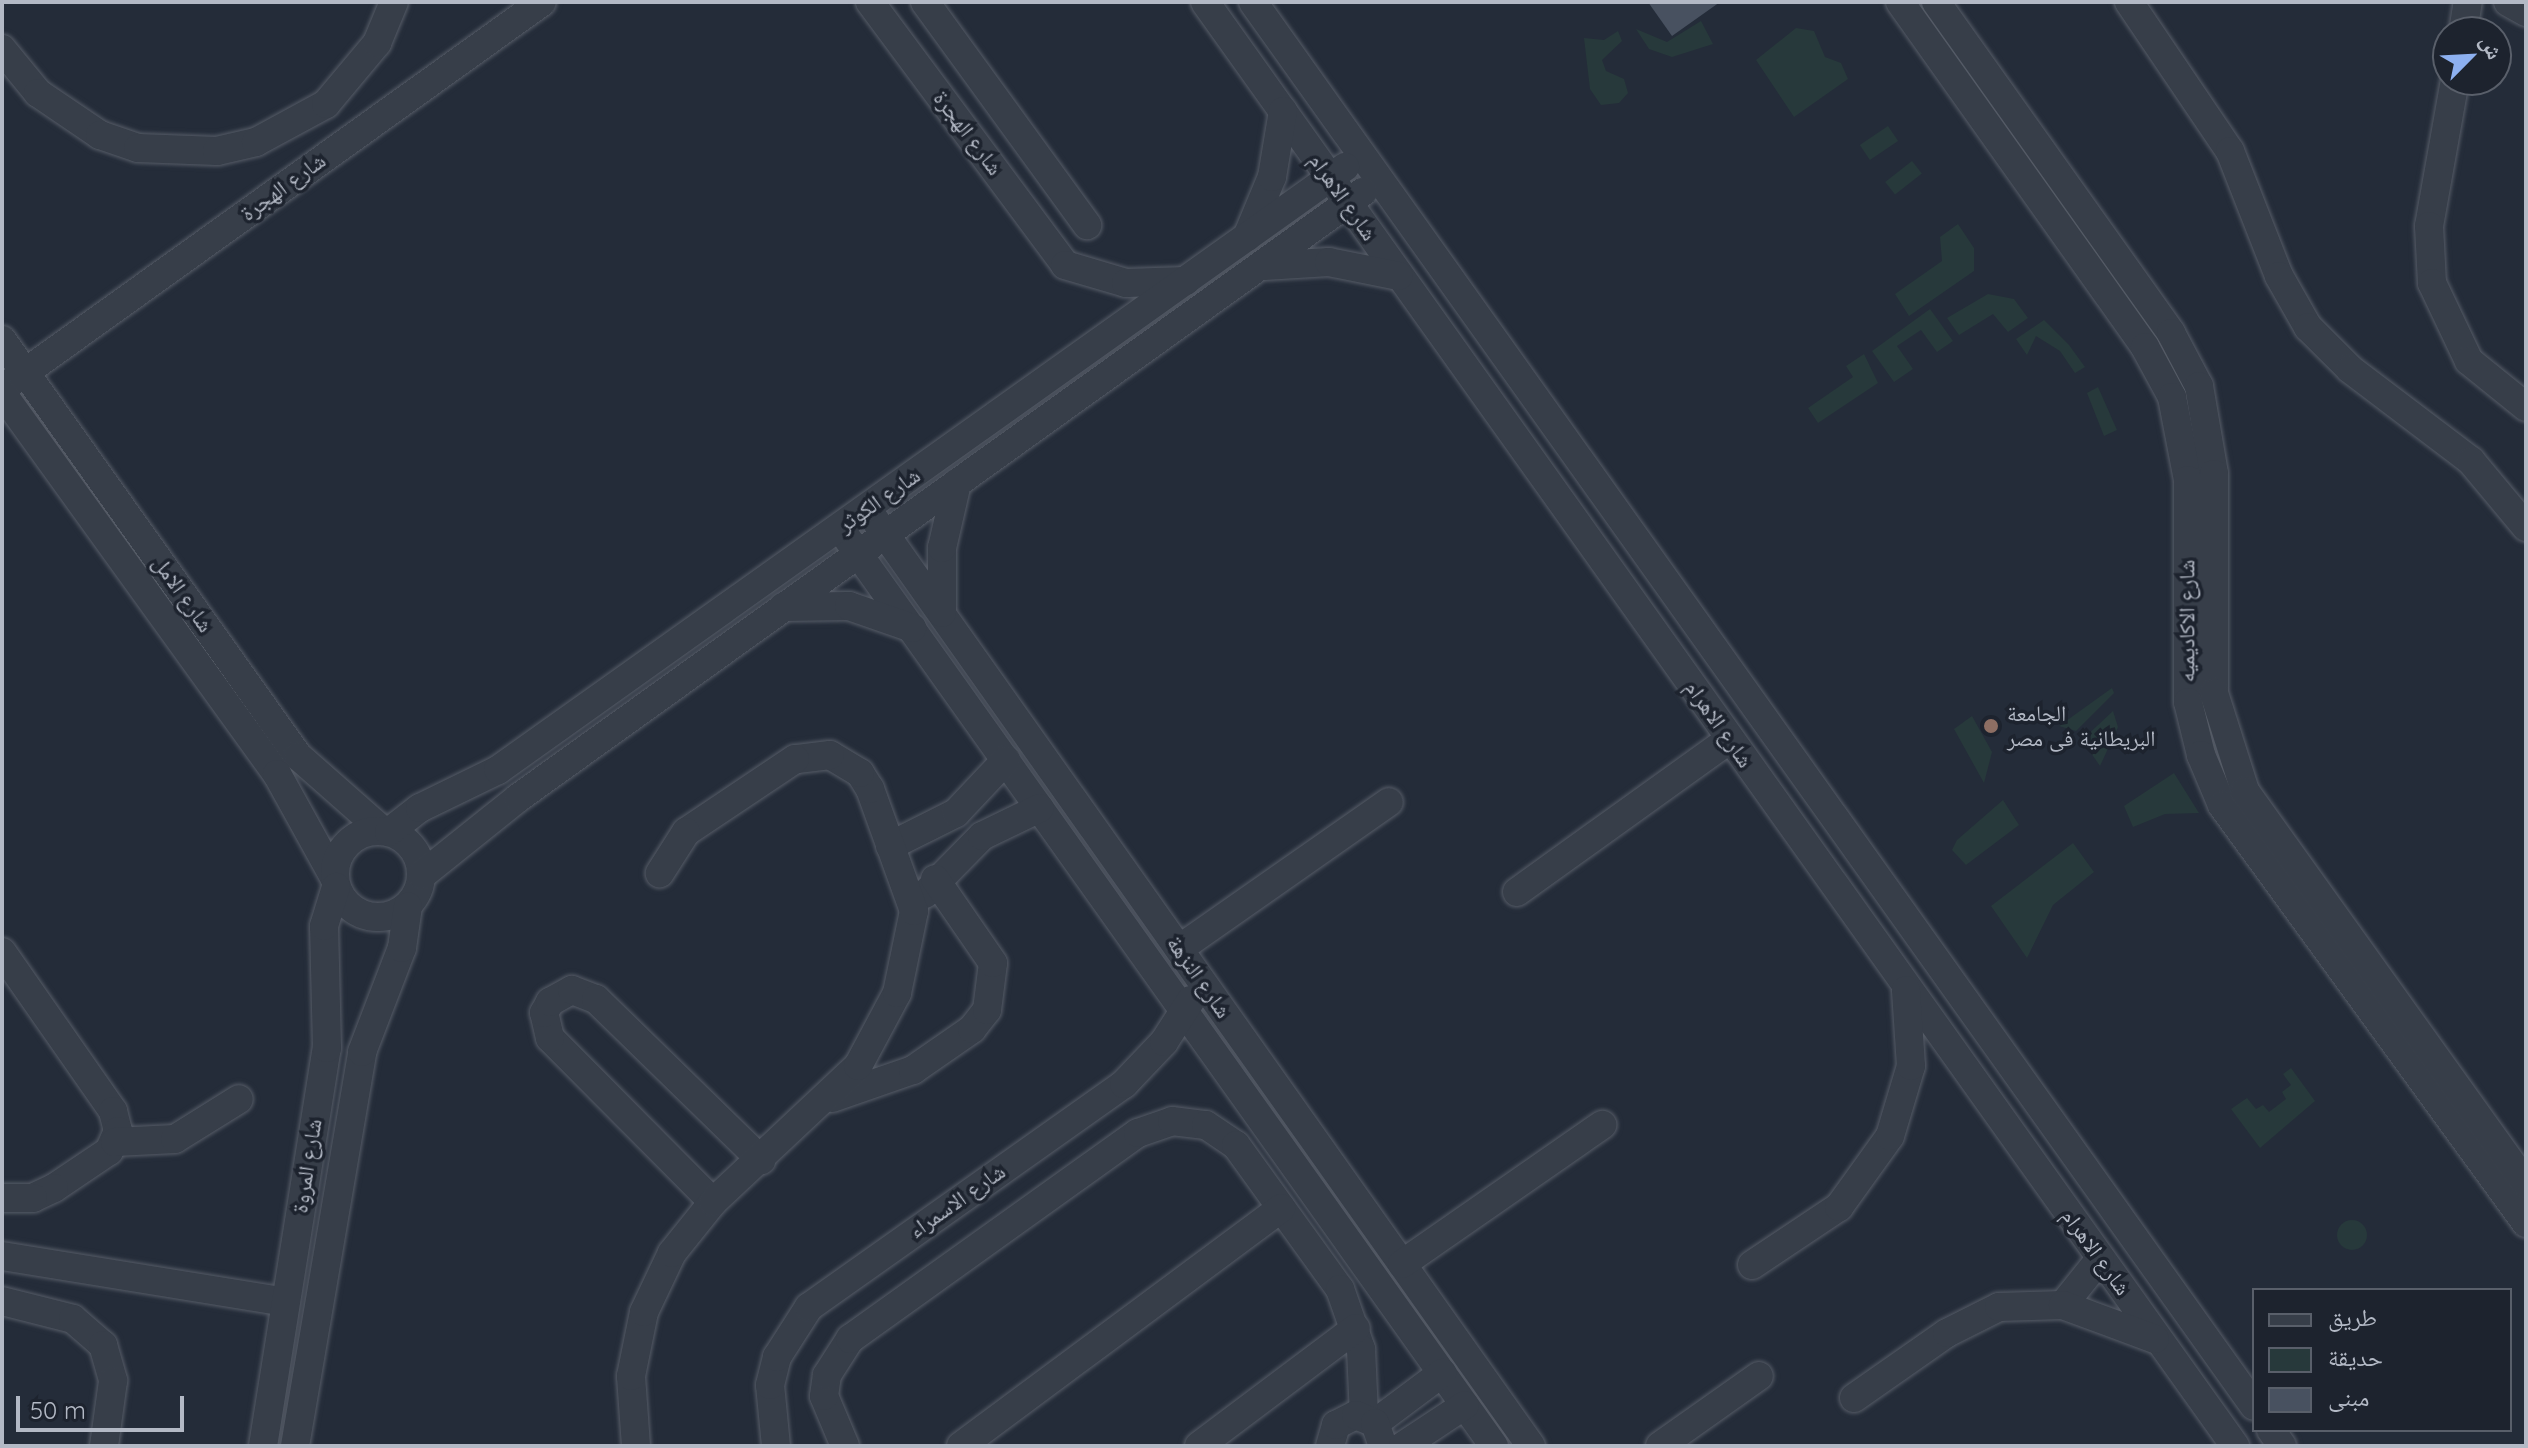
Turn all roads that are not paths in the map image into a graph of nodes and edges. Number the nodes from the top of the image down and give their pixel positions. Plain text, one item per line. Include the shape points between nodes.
1 (394, 2) edge
2 (542, 2) edge
3 (870, 2) edge
4 (925, 2) edge
5 (1205, 2) edge
6 (1253, 2) edge
7 (1900, 2) edge
8 (1936, 2) edge
9 (2129, 2) edge
10 (2508, 2) edge
11 (2526, 12) edge
12 (2, 49) edge
13 (2452, 96) edge
14 (1283, 111) junction
15 (2031, 136) junction
16 (2007, 153) junction
17 (1362, 155) junction
18 (1330, 178) junction
19 (1380, 180) junction
20 (1348, 203) junction
21 (1087, 225) dead end
22 (1247, 238) junction
23 (1259, 267) junction
24 (1399, 276) junction
25 (1186, 281) junction
26 (2, 340) edge
27 (33, 383) junction
28 (6, 404) edge
29 (2526, 407) edge
30 (957, 483) junction
31 (867, 508) junction
32 (840, 527) junction
33 (2526, 527) edge
34 (885, 535) junction
35 (859, 553) junction
36 (782, 608) junction
37 (942, 614) junction
38 (912, 628) junction
39 (1730, 739) junction
40 (1006, 760) junction
41 (1389, 802) dead end
42 (1040, 808) junction
43 (386, 831) junction
44 (890, 846) junction
45 (660, 873) dead end
46 (422, 875) junction
47 (935, 879) junction
48 (336, 883) junction
49 (2292, 883) junction
50 (1517, 892) dead end
51 (408, 906) junction
52 (914, 911) junction
53 (1179, 949) junction
54 (2, 952) edge
55 (1203, 983) junction
56 (1905, 985) junction
57 (1184, 1012) junction
58 (831, 1098) junction
59 (239, 1099) dead end
60 (1602, 1125) dead end
61 (115, 1142) junction
62 (761, 1160) junction
63 (2094, 1181) junction
64 (2526, 1183) edge
65 (2, 1198) edge
66 (713, 1202) junction
67 (2062, 1205) junction
68 (1281, 1208) junction
69 (2526, 1223) edge
70 (2, 1256) edge
71 (2100, 1259) junction
72 (1402, 1264) junction
73 (1752, 1265) dead end
74 (2, 1301) edge
75 (285, 1302) junction
76 (2063, 1305) junction
77 (1356, 1328) junction
78 (2163, 1344) junction
79 (1442, 1373) junction
80 (1759, 1376) dead end
81 (1854, 1398) dead end
82 (2252, 1403) edge
83 (1465, 1405) junction
84 (1374, 1429) edge
85 (104, 1446) edge
86 (263, 1446) edge
87 (295, 1446) edge
88 (636, 1446) edge
89 (776, 1446) edge
90 (845, 1446) edge
91 (961, 1446) edge
92 (1199, 1446) edge
93 (1330, 1446) edge
94 (1403, 1446) edge
95 (1494, 1446) edge
96 (1531, 1446) edge
97 (1660, 1446) edge
98 (2235, 1446) edge

1 - 12 street via 377,43 326,104 292,126 217,151 138,148 100,135 38,93
2 - 27 street, شارع الهجرة
3 - 25 street, شارع الهجرة via 1065,265 1126,283
4 - 21 street
5 - 14 street, شارع الاهرام
6 - 17 street, شارع الاهرام
7 - 16 street, شارع الاكاديميه
8 - 15 street, شارع الاكاديميه
9 - 33 street via 2230,151 2279,276 2308,327 2350,369 2471,461
10 - 11 street
13 - 29 street via 2429,226 2432,283 2469,361
14 - 18 street, شارع الاهرام
14 - 22 street via 1272,177
15 - 16 street
15 - 49 street, شارع الاكاديميه via 2171,333 2199,386 2213,444 2212,668 2219,719 2245,791
16 - 49 street, شارع الاكاديميه via 2145,347 2172,397 2188,466 2186,675 2193,729 2222,805
17 - 18 street, شارع الكوثر
17 - 19 street, شارع الاهرام
18 - 20 street, شارع الاهرام
18 - 22 street, شارع الكوثر
19 - 20 street, شارع الكوثر
19 - 63 street, شارع الاهرام
20 - 23 street, شارع الكوثر
20 - 24 street, شارع الاهرام
22 - 25 street, شارع الكوثر
23 - 24 street via 1329,262
23 - 30 street, شارع الكوثر
24 - 39 street, شارع الاهرام
25 - 31 street, شارع الكوثر
26 - 27 street, شارع الامل
27 - 28 street, شارع الهجرة
27 - 43 street, شارع الامل via 298,756
28 - 48 street, شارع الامل via 277,774
30 - 34 street, شارع الكوثر
30 - 37 street via 942,548
31 - 32 street, شارع الكوثر
31 - 34 street, شارع النزهة
32 - 35 street, شارع النزهة
32 - 43 street, شارع الكوثر via 498,770
34 - 35 street, شارع الكوثر
34 - 37 street, شارع النزهة
35 - 36 street, شارع الكوثر
35 - 38 street, شارع النزهة
36 - 38 street via 849,606
36 - 46 street, شارع الكوثر
37 - 53 street, شارع النزهة
38 - 40 street, شارع النزهة
39 - 50 street
39 - 56 street, شارع الاهرام
40 - 42 street, شارع النزهة
40 - 44 street via 956,813
41 - 53 street
42 - 47 street via 982,836
42 - 57 street, شارع النزهة
43 - 46 street via 416,852
43 - 48 street via 347,843
44 - 45 street via 860,773 838,758 812,754 686,832 665,857
44 - 52 street
46 - 51 street
47 - 52 street
47 - 58 street via 993,963 987,1010 972,1029 913,1070
48 - 51 street via 343,900 367,917 382,918
48 - 75 street, شارع المروة via 324,926 327,1048
49 - 64 street, شارع الاكاديميه
49 - 69 street, شارع الاكاديميه
51 - 87 street, شارع المروة via 402,948 362,1052
52 - 58 street via 908,953 886,1018
53 - 55 street, شارع النزهة
54 - 61 street via 113,1111
55 - 57 street, شارع الاسمراء
55 - 72 street, شارع النزهة
56 - 67 street, شارع الاهرام
56 - 73 street via 1911,1066 1890,1136 1839,1207
57 - 79 street, شارع النزهة
57 - 89 street, شارع الاسمراء via 1124,1084 809,1307 777,1357 770,1385
58 - 62 street
59 - 61 street via 175,1139
60 - 72 street
61 - 65 street via 44,1194
62 - 66 street
62 - 66 street via 596,999 572,990 550,1002 544,1013 550,1038
63 - 67 street
63 - 82 street, شارع الاهرام
66 - 88 street via 672,1253 644,1312 631,1376
67 - 71 street, شارع الاهرام
68 - 77 street via 1340,1289
68 - 90 street via 1222,1134 1180,1121 1138,1133 850,1339 836,1355 824,1396
68 - 91 street
70 - 75 street
71 - 76 street
71 - 78 street, شارع الاهرام
72 - 96 street, شارع النزهة
74 - 85 street via 73,1319 103,1345 113,1381
75 - 86 street, شارع المروة
76 - 78 street via 2120,1322
76 - 81 street via 2032,1303 1973,1317
77 - 84 street
77 - 92 street
78 - 98 street, شارع الاهرام
79 - 83 street, شارع النزهة
79 - 84 street
80 - 97 street
83 - 94 street
83 - 95 street, شارع النزهة
84 - 93 street via 1342,1420

